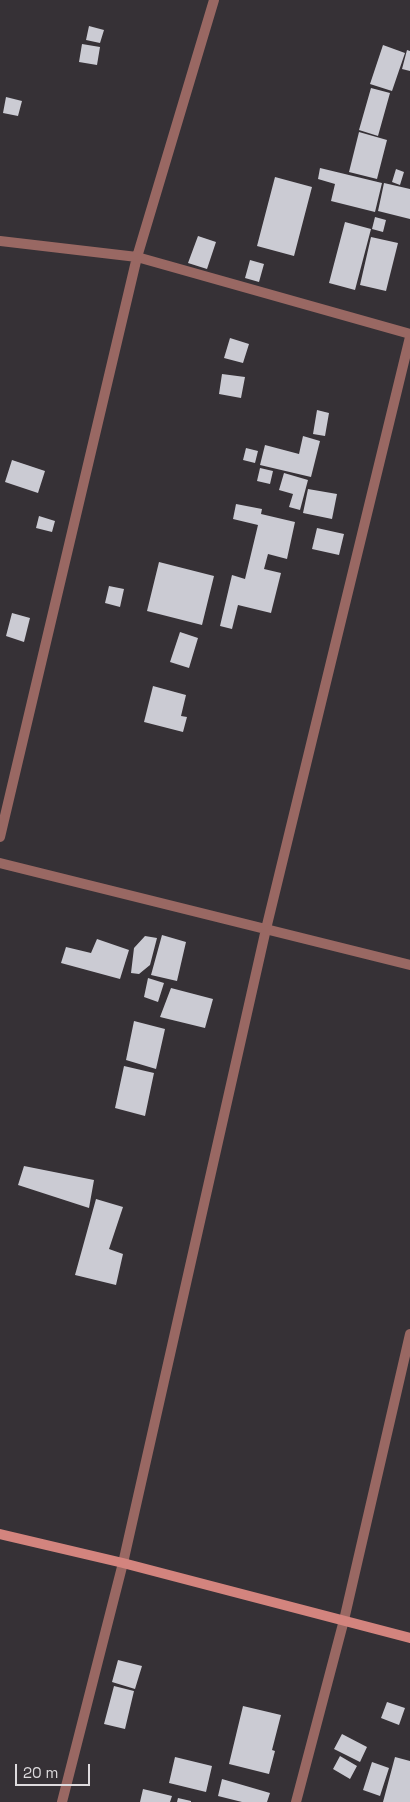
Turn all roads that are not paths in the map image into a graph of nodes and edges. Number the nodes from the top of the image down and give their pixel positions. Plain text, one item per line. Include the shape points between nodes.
1 (214, 0) edge
2 (0, 241) edge
3 (137, 257) junction
4 (410, 336) edge
5 (0, 837) edge
6 (0, 863) edge
7 (266, 929) junction
8 (410, 965) edge
9 (410, 1334) edge
10 (0, 1534) edge
11 (123, 1563) junction
12 (344, 1620) junction
13 (410, 1638) edge
14 (62, 1802) edge
15 (296, 1802) edge

1 - 3 street
2 - 3 street
3 - 4 street
3 - 5 street
4 - 7 street
6 - 7 street
7 - 8 street
7 - 11 street
9 - 12 street
10 - 11 street
11 - 12 street
11 - 14 street
12 - 13 street
12 - 15 street

